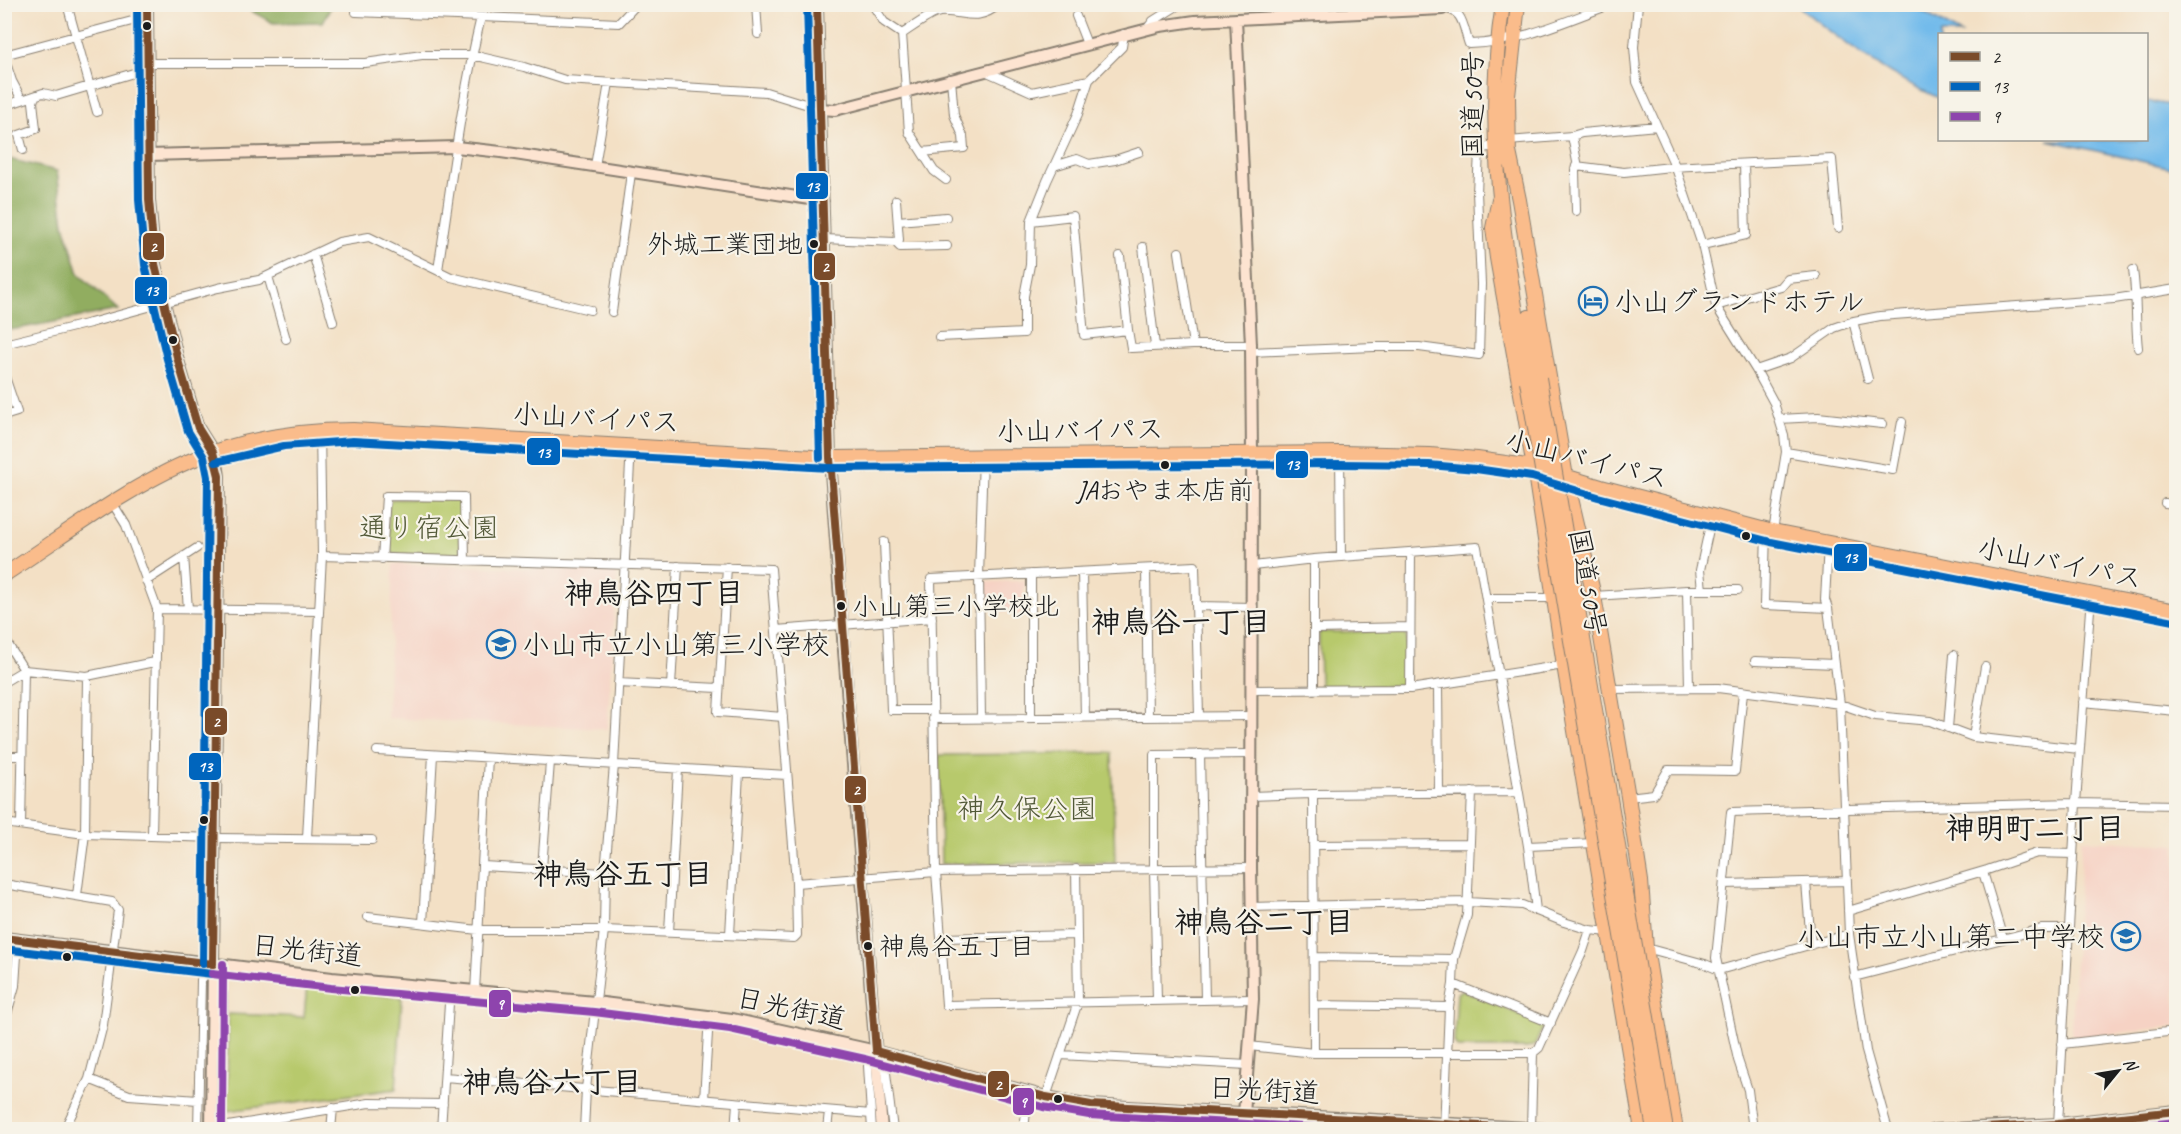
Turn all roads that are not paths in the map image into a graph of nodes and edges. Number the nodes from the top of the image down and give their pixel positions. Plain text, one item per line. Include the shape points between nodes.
1 (67, 4) edge
2 (147, 4) edge
3 (637, 4) edge
4 (756, 4) edge
5 (818, 4) edge
6 (872, 4) edge
7 (1000, 4) edge
8 (1159, 4) edge
9 (1180, 4) edge
10 (1503, 4) edge
11 (1518, 4) edge
12 (1612, 4) edge
13 (1638, 4) edge
14 (1443, 9) joint
15 (356, 12) dead end
16 (1163, 15) junction
17 (1076, 16) dead end
18 (147, 17) junction
19 (481, 17) junction
20 (1236, 19) junction
21 (1147, 28) junction
22 (758, 34) dead end
23 (902, 34) junction
24 (1124, 34) junction
25 (76, 36) junction
26 (1514, 38) junction
27 (1497, 41) junction
28 (1087, 44) junction
29 (472, 55) junction
30 (4, 56) edge
31 (148, 68) junction
32 (983, 71) junction
33 (951, 79) junction
34 (1089, 80) junction
35 (609, 83) junction
36 (90, 86) junction
37 (905, 91) junction
38 (35, 96) junction
39 (22, 100) junction
40 (4, 106) edge
41 (821, 109) junction
42 (97, 112) dead end
43 (1657, 126) junction
44 (1572, 136) junction
45 (1504, 146) junction
46 (456, 147) junction
47 (23, 150) dead end
48 (922, 152) junction
49 (1139, 152) dead end
50 (148, 155) junction
51 (1744, 164) junction
52 (596, 166) junction
53 (1054, 166) junction
54 (1578, 167) junction
55 (1676, 168) junction
56 (632, 173) junction
57 (946, 180) dead end
58 (1499, 199) junction
59 (896, 200) dead end
60 (823, 201) junction
61 (1576, 211) dead end
62 (946, 217) dead end
63 (898, 221) junction
64 (1031, 221) junction
65 (1838, 228) dead end
66 (824, 239) junction
67 (895, 242) junction
68 (1702, 244) junction
69 (947, 246) dead end
70 (1143, 247) dead end
71 (1179, 252) dead end
72 (313, 254) junction
73 (1120, 256) dead end
74 (438, 270) junction
75 (2133, 270) dead end
76 (268, 276) junction
77 (1816, 276) dead end
78 (2176, 289) edge
79 (2137, 295) junction
80 (163, 303) junction
81 (1716, 306) junction
82 (590, 310) dead end
83 (612, 312) dead end
84 (1853, 321) junction
85 (333, 322) dead end
86 (1128, 330) junction
87 (939, 337) dead end
88 (286, 339) dead end
89 (4, 344) edge
90 (1193, 345) junction
91 (1155, 346) junction
92 (1251, 348) junction
93 (2138, 348) dead end
94 (1756, 370) junction
95 (4, 374) edge
96 (1533, 379) junction
97 (1868, 379) dead end
98 (4, 416) edge
99 (1779, 419) junction
100 (1902, 422) dead end
101 (1882, 424) dead end
102 (320, 430) junction
103 (630, 445) junction
104 (213, 452) junction
105 (1786, 452) junction
106 (1340, 453) junction
107 (1252, 455) junction
108 (983, 457) junction
109 (830, 458) junction
110 (1534, 467) junction
111 (1566, 477) junction
112 (2165, 503) dead end
113 (113, 504) junction
114 (2176, 504) edge
115 (1712, 516) junction
116 (1769, 531) junction
117 (884, 542) dead end
118 (1828, 544) junction
119 (197, 548) dead end
120 (1411, 552) junction
121 (184, 556) junction
122 (322, 556) junction
123 (1341, 557) junction
124 (382, 559) junction
125 (1314, 559) junction
126 (465, 561) junction
127 (624, 565) junction
128 (678, 566) junction
129 (1253, 566) junction
130 (726, 567) junction
131 (1146, 569) junction
132 (1082, 572) junction
133 (1031, 574) junction
134 (4, 575) edge
135 (979, 576) junction
136 (146, 581) junction
137 (1687, 590) junction
138 (1702, 590) junction
139 (1738, 590) dead end
140 (1594, 596) junction
141 (2091, 596) junction
142 (1486, 598) junction
143 (1555, 598) junction
144 (1197, 606) junction
145 (1253, 607) junction
146 (1828, 608) junction
147 (157, 609) junction
148 (188, 609) junction
149 (219, 609) junction
150 (318, 611) junction
151 (2176, 611) edge
152 (932, 618) junction
153 (888, 622) junction
154 (842, 625) junction
155 (1409, 627) junction
156 (1316, 629) junction
157 (776, 630) junction
158 (4, 638) edge
159 (1954, 655) dead end
160 (1755, 661) dead end
161 (154, 662) junction
162 (1835, 664) junction
163 (1564, 665) junction
164 (1985, 667) dead end
165 (24, 670) junction
166 (1499, 675) junction
167 (87, 676) junction
168 (4, 682) edge
169 (618, 683) junction
170 (671, 686) junction
171 (1438, 686) junction
172 (719, 688) junction
173 (1689, 688) junction
174 (1410, 689) junction
175 (1610, 689) junction
176 (1252, 690) junction
177 (1314, 691) junction
178 (1743, 692) junction
179 (2083, 702) junction
180 (1840, 704) junction
181 (933, 710) junction
182 (2176, 711) edge
183 (1148, 716) junction
184 (1199, 716) junction
185 (1252, 716) junction
186 (783, 717) junction
187 (1084, 717) junction
188 (981, 718) junction
189 (1031, 718) junction
190 (933, 719) junction
191 (1948, 728) junction
192 (1973, 737) junction
193 (2079, 749) junction
194 (377, 751) dead end
195 (1200, 754) junction
196 (1251, 754) junction
197 (433, 755) junction
198 (4, 756) edge
199 (22, 756) junction
200 (489, 758) junction
201 (550, 762) junction
202 (614, 765) junction
203 (678, 769) junction
204 (739, 773) junction
205 (788, 775) junction
206 (1438, 792) junction
207 (1472, 792) junction
208 (1518, 792) junction
209 (1313, 794) junction
210 (1251, 796) junction
211 (1628, 797) junction
212 (2076, 803) junction
213 (2176, 805) edge
214 (1845, 810) junction
215 (4, 824) edge
216 (21, 825) junction
217 (85, 834) junction
218 (152, 835) junction
219 (216, 838) junction
220 (307, 838) junction
221 (372, 840) dead end
222 (1594, 843) junction
223 (1313, 844) junction
224 (1469, 844) junction
225 (1528, 846) junction
226 (2073, 854) junction
227 (483, 866) junction
228 (1202, 867) junction
229 (542, 868) junction
230 (1251, 868) junction
231 (1076, 869) junction
232 (1154, 869) junction
233 (936, 872) junction
234 (1983, 872) junction
235 (605, 873) junction
236 (862, 878) junction
237 (1847, 881) junction
238 (1806, 882) junction
239 (796, 883) junction
240 (4, 884) edge
241 (1724, 884) junction
242 (77, 895) junction
243 (1467, 902) junction
244 (1313, 904) junction
245 (1251, 907) junction
246 (1536, 910) junction
247 (1848, 911) junction
248 (368, 917) dead end
249 (423, 923) junction
250 (2069, 929) junction
251 (478, 930) junction
252 (604, 930) junction
253 (1590, 930) junction
254 (669, 932) junction
255 (1609, 932) junction
256 (730, 934) junction
257 (1849, 934) junction
258 (1077, 936) junction
259 (4, 938) edge
260 (941, 938) junction
261 (2003, 939) junction
262 (18, 940) junction
263 (1811, 945) junction
264 (1646, 948) junction
265 (112, 952) junction
266 (1314, 957) junction
267 (1454, 959) junction
268 (213, 964) junction
269 (1719, 970) junction
270 (1854, 977) junction
271 (1453, 984) junction
272 (450, 988) junction
273 (475, 991) junction
274 (1253, 999) junction
275 (1157, 1000) junction
276 (1205, 1000) junction
277 (595, 1002) junction
278 (1078, 1002) junction
279 (1315, 1005) junction
280 (1449, 1007) junction
281 (7, 1014) dead end
282 (709, 1016) junction
283 (1551, 1023) junction
284 (2176, 1031) edge
285 (2062, 1044) junction
286 (1249, 1046) junction
287 (1448, 1052) junction
288 (1314, 1053) junction
289 (1533, 1053) junction
290 (876, 1054) junction
291 (1060, 1054) junction
292 (1248, 1065) junction
293 (445, 1077) junction
294 (88, 1079) junction
295 (586, 1089) junction
296 (1028, 1092) junction
297 (1046, 1097) junction
298 (704, 1099) junction
299 (198, 1100) junction
300 (737, 1103) junction
301 (443, 1104) junction
302 (333, 1108) junction
303 (1143, 1108) junction
304 (829, 1111) junction
305 (2176, 1112) edge
306 (871, 1114) junction
307 (1244, 1114) junction
308 (1286, 1116) junction
309 (1444, 1127) edge
310 (2059, 1127) edge
311 (222, 1128) edge
312 (441, 1128) edge
313 (1534, 1129) edge
314 (64, 1130) edge
315 (198, 1130) edge
316 (211, 1130) edge
317 (331, 1130) edge
318 (485, 1130) edge
319 (584, 1130) edge
320 (735, 1130) edge
321 (827, 1130) edge
322 (872, 1130) edge
323 (882, 1130) edge
324 (893, 1130) edge
325 (1024, 1130) edge
326 (1141, 1130) edge
327 (1285, 1130) edge
328 (1564, 1130) edge
329 (1642, 1130) edge
330 (1654, 1130) edge
331 (1666, 1130) edge
332 (1676, 1130) edge
333 (1753, 1130) edge
334 (1888, 1130) edge
335 (1934, 1130) edge

1 - 25 street
2 - 18 street
3 - 19 street via 619,23
4 - 22 street
5 - 41 street
6 - 23 street via 884,22
7 - 23 street via 990,12 968,16 938,12
8 - 16 street
9 - 16 street
10 - 27 highway, 国道50号
11 - 26 highway, 国道50号
12 - 26 street
13 - 43 street via 1634,47 1637,82
14 - 20 street
14 - 27 street via 1458,13 1469,44
15 - 19 street
16 - 21 street
17 - 28 street
18 - 25 street
18 - 31 street
19 - 29 street
20 - 21 street
20 - 92 street
21 - 24 street
23 - 37 street
24 - 28 street
24 - 34 street via 1122,47
25 - 30 street
25 - 36 street
26 - 27 street
26 - 45 highway, 国道50号
27 - 45 highway, 国道50号 via 1494,91
28 - 32 street
29 - 31 street via 422,55 365,63
29 - 35 street via 565,80
29 - 46 street
30 - 39 street
31 - 36 street
31 - 50 street
32 - 33 street
32 - 34 street via 1032,92
33 - 37 street
33 - 48 street via 954,115 964,148
34 - 53 street
35 - 41 street via 766,92
35 - 52 street
36 - 38 street via 56,96
36 - 42 street
37 - 41 street via 835,110
37 - 48 street via 909,132
38 - 39 street
38 - 47 street via 36,129 19,135
39 - 40 street
41 - 60 street
43 - 44 street
43 - 55 street
44 - 45 street
44 - 54 street
45 - 58 highway, 国道50号
45 - 92 street via 1479,152 1479,355 1419,347
45 - 96 highway, 国道50号
45 - 111 highway via 1519,200
46 - 50 street
46 - 52 street
46 - 74 street
48 - 57 street via 934,171
49 - 53 street via 1115,160 1089,164 1077,159
50 - 80 street via 150,230
51 - 55 street
51 - 65 street via 1832,159
51 - 68 street via 1746,235
52 - 56 street
53 - 64 street
54 - 55 street via 1624,172
54 - 61 street
55 - 68 street
56 - 60 street
56 - 83 street
58 - 96 highway, 国道50号
58 - 110 highway via 1493,228
59 - 63 street
60 - 66 street
62 - 63 street
63 - 67 street via 899,240
64 - 86 street via 1073,216 1084,335
64 - 87 street via 1024,333
66 - 67 street
66 - 109 street
67 - 69 street via 900,247
68 - 81 street
70 - 91 street
71 - 90 street
72 - 74 street via 339,242 369,237
72 - 76 street
72 - 85 street
73 - 86 street
74 - 82 street via 451,277
75 - 79 street
76 - 80 street
76 - 88 street
77 - 81 street via 1788,279 1782,287
78 - 79 street
79 - 84 street
79 - 93 street
80 - 89 street
80 - 104 street via 198,429
81 - 94 street
84 - 94 street via 1834,328 1791,358
84 - 97 street
86 - 91 street via 1131,348
90 - 91 street
90 - 92 street
92 - 107 street
94 - 99 street
95 - 98 street via 17,412
96 - 330 highway, 国道50号, bridge
96 - 331 highway, 国道50号, bridge
99 - 101 street via 1818,417
99 - 105 street
100 - 105 street via 1893,470
102 - 103 highway, 小山バイパス
102 - 104 highway, 小山バイパス via 272,436
102 - 122 street
103 - 109 highway, 小山バイパス
103 - 127 street
104 - 113 highway, 小山バイパス via 165,473
104 - 149 street via 219,476
105 - 116 street
106 - 107 highway, 小山バイパス
106 - 110 highway, 小山バイパス via 1430,455
106 - 123 street
107 - 108 highway, 小山バイパス
107 - 129 street
108 - 109 highway, 小山バイパス
108 - 135 street
109 - 154 street
110 - 111 highway, 小山バイパス
110 - 143 highway
111 - 115 highway, 小山バイパス
111 - 140 highway
112 - 114 street
113 - 134 highway, 小山バイパス
113 - 136 street via 126,525
115 - 116 highway, 小山バイパス
115 - 138 street via 1700,570
116 - 118 highway, 小山バイパス
116 - 146 street via 1764,605
117 - 153 street
118 - 141 highway, 小山バイパス
118 - 146 street
119 - 121 street
120 - 123 street
120 - 142 street via 1478,547
120 - 155 street
121 - 136 street
121 - 148 street
122 - 124 street
122 - 150 street
123 - 125 street
124 - 126 street
124 - 126 street via 386,496 464,497
125 - 129 street
125 - 156 street
126 - 127 street
127 - 128 street
127 - 169 street
128 - 130 street
128 - 170 street
129 - 145 street
130 - 157 street via 771,569
130 - 172 street
131 - 132 street
131 - 144 street via 1195,566
131 - 183 street
132 - 133 street
132 - 187 street
133 - 135 street
133 - 189 street
135 - 152 street via 931,579
135 - 188 street
136 - 147 street
137 - 138 street
137 - 140 street
137 - 173 street
138 - 139 street
140 - 175 highway
141 - 151 highway, 小山バイパス
141 - 179 street
142 - 143 street
142 - 166 street
143 - 163 highway
144 - 145 street
144 - 184 street
145 - 176 street
146 - 162 street
147 - 148 street
147 - 161 street
148 - 149 street
149 - 150 street
149 - 219 street
150 - 220 street
152 - 153 street
152 - 181 street
153 - 154 street
153 - 181 street via 891,710
154 - 157 street
154 - 236 street
155 - 156 street
155 - 174 street
156 - 177 street
157 - 186 street
158 - 165 street
159 - 191 street
160 - 162 street
161 - 167 street
161 - 218 street
162 - 180 street
163 - 166 street
163 - 222 highway
164 - 192 street
165 - 167 street
165 - 168 street
165 - 199 street
166 - 171 street
166 - 208 street
167 - 217 street
169 - 170 street
169 - 202 street
170 - 172 street
171 - 174 street
171 - 206 street
172 - 186 street via 718,712
173 - 175 street
173 - 178 street
174 - 177 street
175 - 211 highway
176 - 177 street
176 - 185 street
178 - 180 street
178 - 211 street via 1735,771 1668,770 1654,794
179 - 182 street
179 - 193 street
180 - 191 street via 1875,716 1930,721
180 - 214 street
181 - 190 street
183 - 184 street
183 - 187 street
184 - 185 street
185 - 196 street
186 - 205 street
187 - 189 street
188 - 189 street
188 - 190 street
190 - 233 street
191 - 192 street
192 - 193 street
193 - 212 street
194 - 197 street
195 - 196 street
195 - 228 street
195 - 232 street via 1154,755
196 - 210 street
197 - 200 street
197 - 249 street
198 - 199 street
199 - 216 street
200 - 201 street
200 - 227 street
201 - 202 street
201 - 229 street
202 - 203 street
202 - 235 street
203 - 204 street
203 - 254 street
204 - 205 street
204 - 256 street
205 - 239 street
206 - 207 street
206 - 209 street
207 - 208 street
207 - 224 street
208 - 225 street
209 - 210 street
209 - 223 street
210 - 230 street
211 - 264 highway
212 - 213 street
212 - 214 street
212 - 226 street
214 - 237 street
214 - 241 street via 1731,813
215 - 216 street
216 - 217 street
217 - 218 street
217 - 242 street
218 - 219 street
219 - 220 street
219 - 268 street
220 - 221 street
222 - 225 street
222 - 255 highway
223 - 224 street
223 - 244 street
224 - 243 street
225 - 246 street
226 - 234 street via 2037,853
226 - 250 street
227 - 229 street
227 - 251 street
228 - 230 street
228 - 232 street
228 - 276 street
229 - 235 street
230 - 245 street
231 - 232 street
231 - 233 street
231 - 258 street
232 - 275 street
233 - 236 street
233 - 260 street
234 - 247 street
234 - 261 street
235 - 252 street
236 - 239 street
236 - 290 street
237 - 238 street
237 - 247 street
238 - 241 street
238 - 263 street
239 - 256 street via 794,938
240 - 242 street
241 - 269 street via 1716,958
242 - 265 street via 112,902 118,910
243 - 244 street
243 - 246 street via 1521,905
243 - 267 street
244 - 245 street
244 - 266 street
245 - 274 street
246 - 253 street
247 - 257 street
248 - 249 street
249 - 251 street
250 - 261 street via 2042,929
250 - 285 street
251 - 252 street
251 - 273 street
252 - 254 street
252 - 277 street
253 - 255 street
253 - 283 street
254 - 256 street
255 - 329 highway
257 - 263 street
257 - 270 street
258 - 260 street
258 - 278 street
259 - 262 street, 日光街道
260 - 278 street via 946,1005
261 - 270 street
262 - 265 street, 日光街道
262 - 281 street via 15,986
263 - 269 street
264 - 269 street
264 - 332 highway
265 - 268 street, 日光街道
265 - 294 street via 103,1025
266 - 267 street
266 - 279 street
267 - 271 street
268 - 272 street, 日光街道
268 - 299 street via 201,980
268 - 311 street via 224,994
268 - 316 street
269 - 333 street via 1748,1090
270 - 334 street via 1866,1051
271 - 280 street
271 - 283 street
272 - 273 street, 日光街道
272 - 293 street
273 - 277 street, 日光街道
274 - 276 street
274 - 286 street
275 - 276 street
275 - 278 street
277 - 282 street, 日光街道
277 - 295 street
278 - 291 street
279 - 280 street
279 - 288 street
280 - 287 street
282 - 290 street, 日光街道 via 756,1023
282 - 298 street
283 - 289 street
284 - 285 street
285 - 310 street
286 - 288 street
286 - 292 street
287 - 288 street
287 - 289 street
287 - 309 street
289 - 313 street
290 - 296 street, 日光街道
290 - 306 street via 868,1066
290 - 323 street
290 - 324 street via 886,1073
291 - 292 street
291 - 297 street
292 - 307 street
293 - 295 street
293 - 301 street
294 - 299 street via 129,1095
294 - 314 street
295 - 298 street
295 - 319 street
296 - 297 street, 日光街道
296 - 325 street
297 - 303 street, 日光街道
298 - 300 street
299 - 315 street
300 - 304 street
300 - 320 street
301 - 302 street via 369,1103
301 - 312 street
302 - 311 street
302 - 317 street
303 - 307 street, 日光街道
303 - 326 street
304 - 306 street
304 - 321 street
305 - 310 street
306 - 322 street
307 - 308 street, 日光街道
308 - 309 street, 日光街道
308 - 327 street
309 - 313 street, 日光街道
310 - 335 street
312 - 318 street
313 - 328 street, 日光街道

